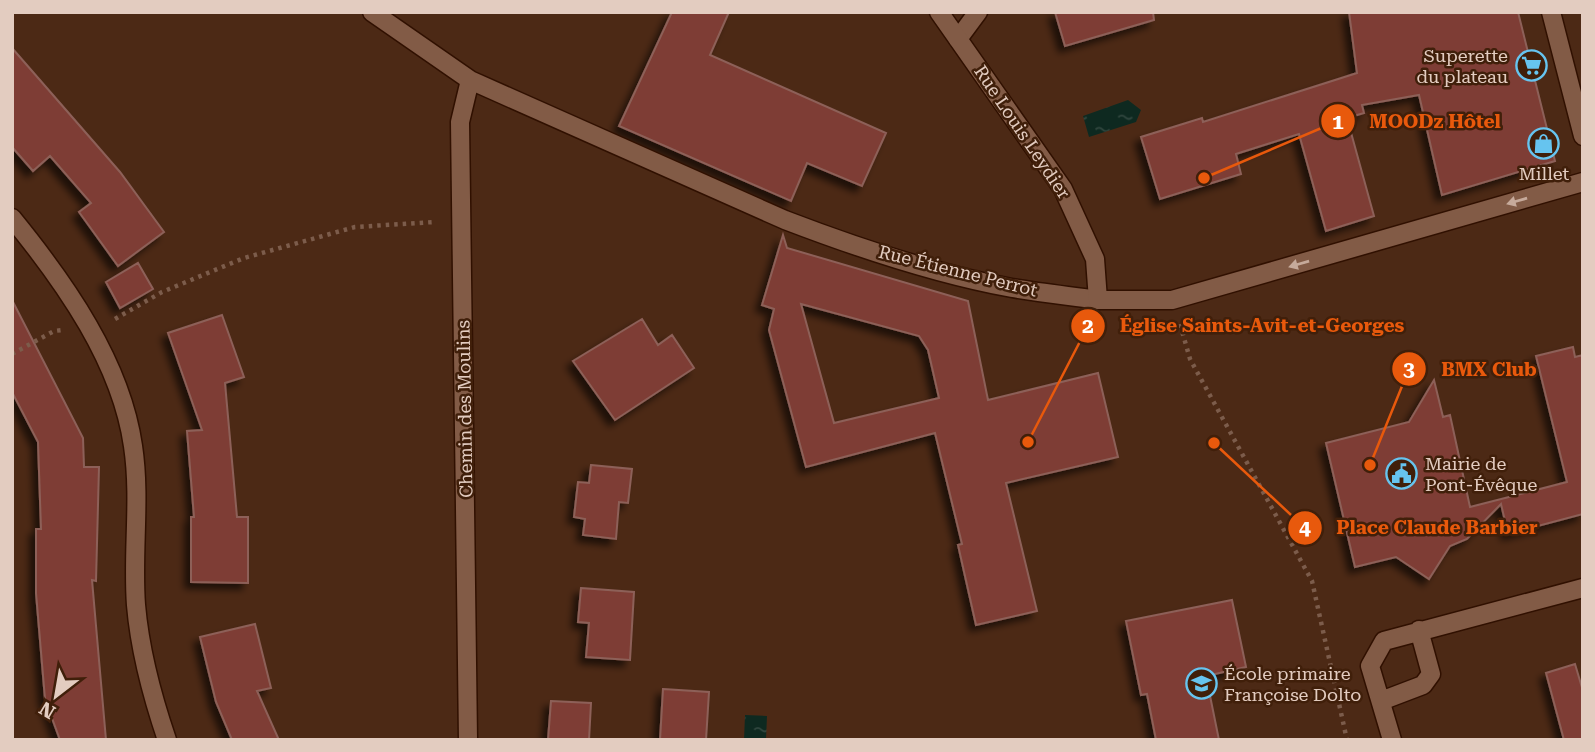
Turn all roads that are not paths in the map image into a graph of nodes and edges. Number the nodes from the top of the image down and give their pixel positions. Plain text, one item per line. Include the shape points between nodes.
1 (372, 12) edge
2 (939, 12) edge
3 (978, 12) edge
4 (1551, 12) edge
5 (958, 39) junction
6 (470, 80) junction
7 (1583, 136) edge
8 (1583, 182) edge
9 (12, 218) edge
10 (1098, 300) junction
11 (1583, 588) edge
12 (1419, 630) junction
13 (1381, 701) junction
14 (167, 740) edge
15 (467, 740) edge
16 (1392, 740) edge

1 - 6 street, Rue Étienne Perrot
2 - 5 street, Rue Louis Leydier
3 - 5 street
4 - 7 street
5 - 10 street, Rue Louis Leydier via 1063,188 1095,259
6 - 10 street, Rue Étienne Perrot via 837,240 1011,288
6 - 15 street, Chemin des Moulins via 460,122
8 -> 10 street, Rue Étienne Perrot via 1172,300
9 - 14 street via 89,327 133,444 136,604 152,697
11 - 12 street
12 - 13 street via 1384,641 1370,666
12 - 13 street via 1431,674 1423,685
13 - 16 street

